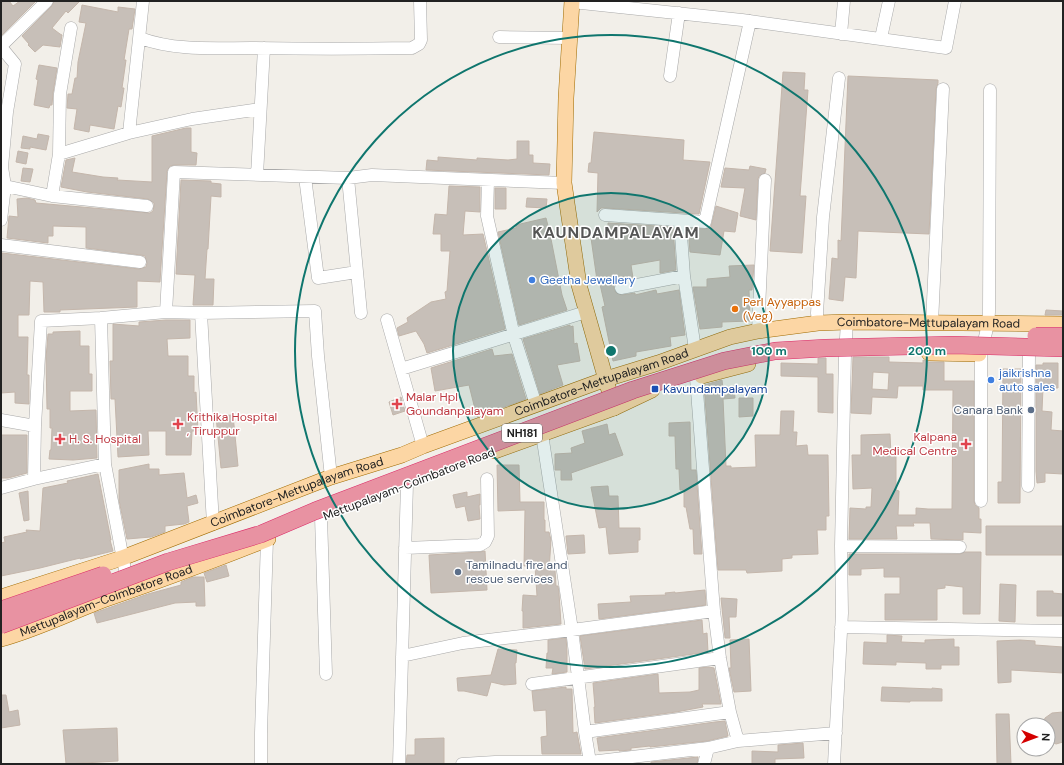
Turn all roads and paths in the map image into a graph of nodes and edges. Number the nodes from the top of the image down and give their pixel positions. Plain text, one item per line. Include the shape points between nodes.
1 (47, 1) edge
2 (143, 1) edge
3 (420, 1) edge
4 (572, 1) edge
5 (844, 1) edge
6 (889, 1) edge
7 (955, 1) edge
8 (679, 13) junction
9 (750, 21) junction
10 (71, 28) dead end
11 (841, 34) junction
12 (499, 37) dead end
13 (140, 38) junction
14 (570, 38) junction
15 (881, 38) junction
16 (1, 46) edge
17 (264, 48) junction
18 (670, 76) dead end
19 (839, 78) dead end
20 (944, 89) dead end
21 (990, 90) dead end
22 (260, 109) junction
23 (4, 115) edge
24 (129, 133) junction
25 (59, 154) junction
26 (258, 175) junction
27 (305, 177) junction
28 (348, 178) junction
29 (488, 180) junction
30 (765, 180) dead end
31 (564, 183) junction
32 (3, 186) edge
33 (52, 196) junction
34 (147, 206) dead end
35 (606, 215) dead end
36 (1, 220) edge
37 (680, 221) junction
38 (1, 246) edge
39 (140, 262) dead end
40 (357, 272) junction
41 (684, 276) junction
42 (621, 288) dead end
43 (166, 312) junction
44 (202, 312) junction
45 (361, 312) dead end
46 (586, 312) junction
47 (101, 318) junction
48 (387, 320) dead end
49 (847, 322) junction
50 (818, 323) junction
51 (932, 323) junction
52 (988, 324) junction
53 (1063, 324) edge
54 (758, 331) junction
55 (514, 336) junction
56 (1063, 336) edge
57 (695, 348) junction
58 (1063, 348) edge
59 (845, 354) junction
60 (981, 354) junction
61 (1029, 354) junction
62 (1063, 356) edge
63 (401, 369) junction
64 (696, 378) junction
65 (606, 379) junction
66 (536, 405) junction
67 (614, 408) junction
68 (1, 420) edge
69 (35, 426) junction
70 (542, 434) junction
71 (423, 446) junction
72 (105, 464) junction
73 (331, 477) junction
74 (487, 479) dead end
75 (34, 480) junction
76 (407, 484) junction
77 (1028, 486) dead end
78 (1, 488) edge
79 (981, 501) dead end
80 (321, 517) junction
81 (213, 524) junction
82 (267, 539) junction
83 (841, 546) junction
84 (960, 547) dead end
85 (405, 548) junction
86 (122, 558) junction
87 (130, 592) junction
88 (1, 596) edge
89 (1, 610) edge
90 (714, 611) junction
91 (1, 625) edge
92 (841, 627) junction
93 (572, 630) junction
94 (1063, 631) edge
95 (1, 639) edge
96 (402, 656) junction
97 (720, 658) junction
98 (326, 674) dead end
99 (578, 677) junction
100 (532, 684) dead end
101 (730, 712) junction
102 (585, 732) junction
103 (836, 733) junction
104 (738, 741) junction
105 (708, 748) junction
106 (590, 763) edge
107 (261, 764) edge
108 (399, 764) edge
109 (462, 764) edge
110 (704, 764) edge
111 (834, 764) edge

1 - 16 street
2 - 13 street
3 - 17 street via 421,40 416,47 303,50
4 - 8 street
4 - 14 main road
5 - 11 street
6 - 15 street
7 - 15 street via 946,48
8 - 9 street
8 - 18 street
9 - 11 street
9 - 37 street via 705,222
10 - 25 street via 60,94
11 - 15 street
12 - 14 street
13 - 17 street via 188,48
13 - 24 street
14 - 31 main road
16 - 23 street via 15,64
17 - 22 street
19 - 50 street via 823,217
20 - 51 street
21 - 52 street
22 - 24 street
22 - 26 street
23 - 32 street
24 - 25 street
25 - 33 street
26 - 27 street
26 - 43 street via 174,172
27 - 28 street
27 - 40 street via 318,278
28 - 29 street via 372,175
28 - 40 street
29 - 31 street
29 - 55 street via 487,216
30 - 54 street
31 - 46 main road via 579,285
32 - 33 street
32 - 36 street
33 - 34 street
35 - 37 street
37 - 41 street
38 - 39 street
40 - 45 street
41 - 42 street
41 - 57 street
43 - 44 street
43 - 47 street
44 - 73 street via 315,310
44 - 81 street
46 - 55 street
46 - 65 main road
47 - 69 street via 41,321
47 - 72 street
48 - 63 street
49 - 50 main road, Coimbatore-Mettupalayam Road
49 - 51 main road, Coimbatore-Mettupalayam Road
49 - 59 street
50 - 54 main road, Coimbatore-Mettupalayam Road
51 - 52 main road, Coimbatore-Mettupalayam Road
52 - 53 main road, Coimbatore-Mettupalayam Road
52 - 60 street
54 - 57 main road, Coimbatore-Mettupalayam Road
55 - 63 street
55 - 66 street
56 - 89 highway, NH181, bridge via 827,336 765,342 704,355 449,448 255,525 163,551
57 - 65 main road, Coimbatore-Mettupalayam Road
58 - 91 highway, NH181, bridge via 953,345 826,348 775,351 724,361 633,390 261,534 168,562
59 - 60 main road, Mettupalayam-Coimbatore Road
59 - 64 main road, Mettupalayam-Coimbatore Road via 773,359
59 - 83 street
60 - 61 main road, Mettupalayam-Coimbatore Road
60 - 79 street
61 - 62 main road, Mettupalayam-Coimbatore Road
61 - 77 street
63 - 71 street
64 - 67 main road, Mettupalayam-Coimbatore Road via 655,389
64 - 90 street
65 - 66 main road, Coimbatore-Mettupalayam Road
65 - 67 main road
66 - 71 main road, Coimbatore-Mettupalayam Road
67 - 70 main road, Mettupalayam-Coimbatore Road
68 - 69 street
69 - 75 street
70 - 76 main road, Mettupalayam-Coimbatore Road
70 - 93 street
71 - 73 main road, Coimbatore-Mettupalayam Road
72 - 75 street
72 - 86 street
73 - 81 main road, Coimbatore-Mettupalayam Road
74 - 85 street via 488,536 485,542
75 - 78 street
76 - 80 main road, Mettupalayam-Coimbatore Road
76 - 85 street
80 - 82 main road, Mettupalayam-Coimbatore Road
80 - 98 street
81 - 86 main road, Coimbatore-Mettupalayam Road
82 - 87 main road, Mettupalayam-Coimbatore Road
82 - 107 street
83 - 84 street
83 - 92 street
85 - 96 street
86 - 87 street
86 - 88 main road, Coimbatore-Mettupalayam Road
87 - 95 main road, Mettupalayam-Coimbatore Road
90 - 93 street
90 - 97 street
92 - 94 street
92 - 103 street
93 - 96 street via 463,643
93 - 99 street
96 - 108 street
97 - 99 street
97 - 101 street
99 - 100 street
99 - 102 street
101 - 102 street
101 - 104 street
102 - 106 street
103 - 104 street
103 - 111 street
104 - 105 street
105 - 106 street
105 - 110 street
106 - 109 street

